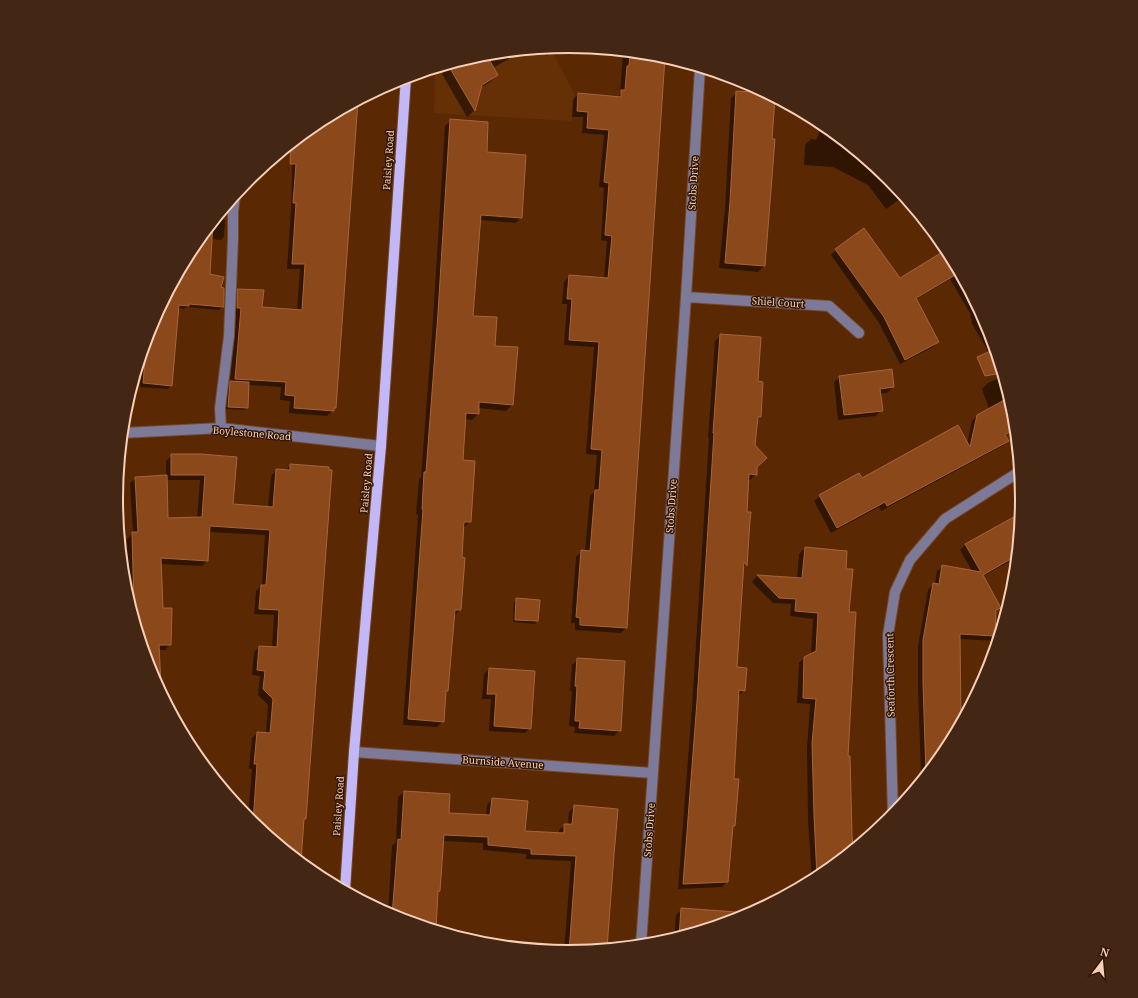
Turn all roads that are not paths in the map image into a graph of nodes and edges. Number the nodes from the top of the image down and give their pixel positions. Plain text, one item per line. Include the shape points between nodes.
1 (700, 73) edge
2 (406, 84) edge
3 (234, 205) edge
4 (686, 297) junction
5 (859, 333) dead end
6 (221, 428) junction
7 (128, 433) edge
8 (381, 446) junction
9 (1014, 475) edge
10 (354, 752) junction
11 (652, 773) junction
12 (893, 805) edge
13 (345, 885) edge
14 (642, 938) edge

1 - 4 street, Stobs Drive
2 - 8 main road, Paisley Road
3 - 6 street via 229,336 220,408
4 - 5 street, Shiel Court via 830,306
4 - 11 street, Stobs Drive
6 - 7 street, Boylestone Road
6 - 8 street, Boylestone Road
8 - 10 main road, Paisley Road
9 - 12 street, Seaforth Crescent via 945,519 910,560 895,592 888,635
10 - 11 street, Burnside Avenue
10 - 13 main road, Paisley Road
11 - 14 street, Stobs Drive

